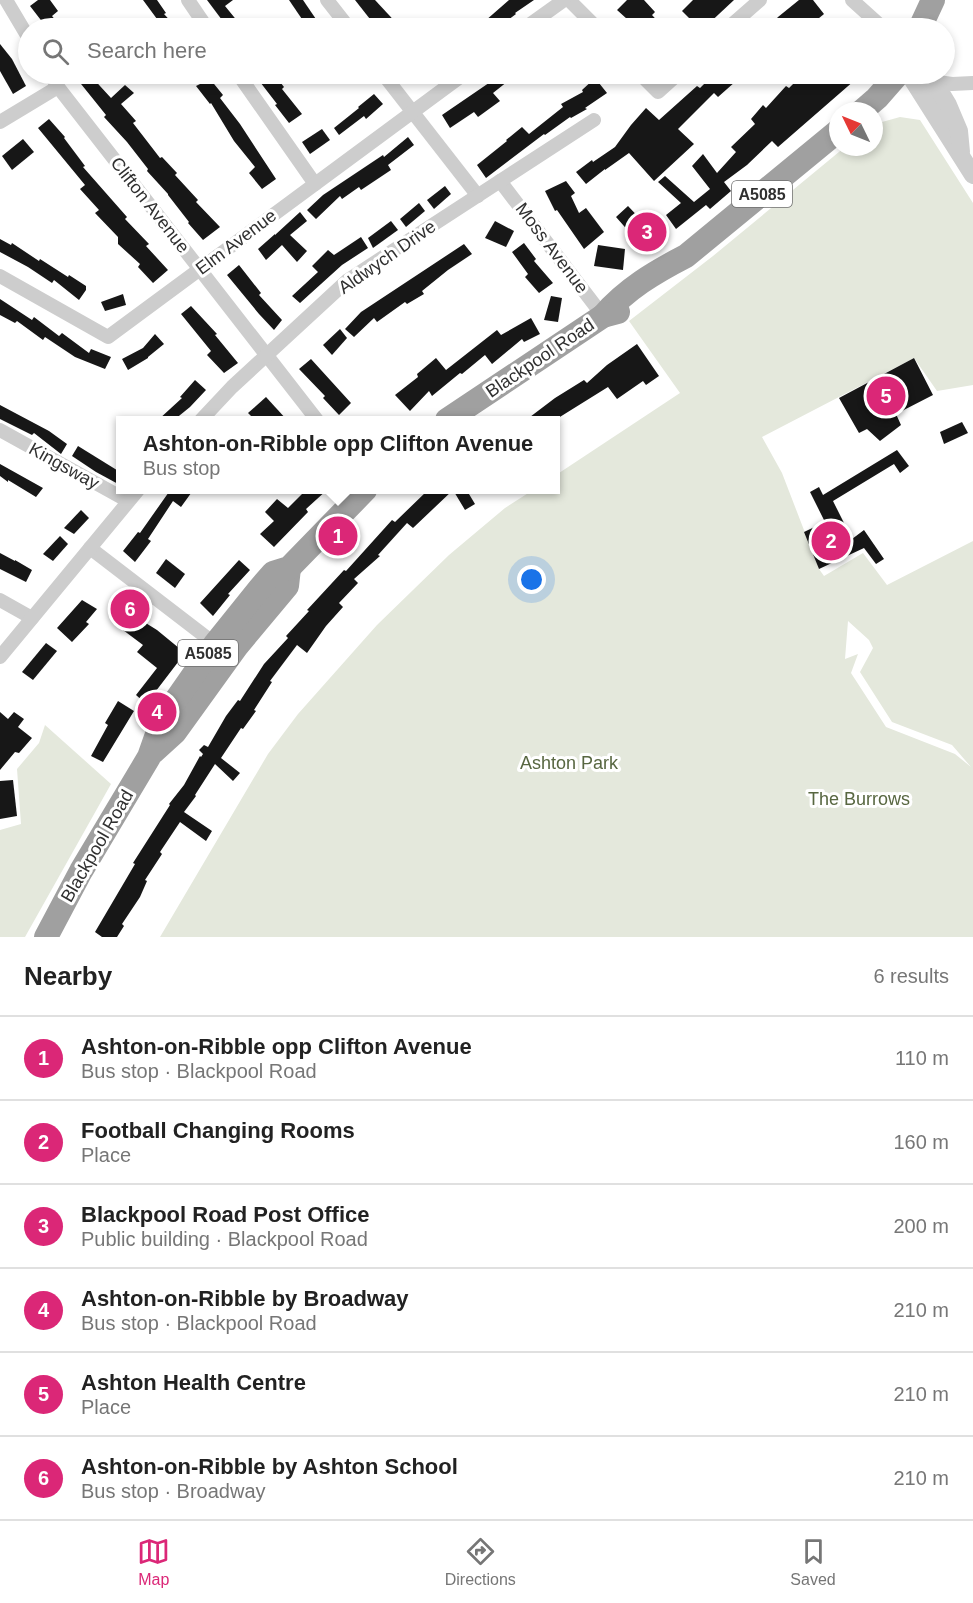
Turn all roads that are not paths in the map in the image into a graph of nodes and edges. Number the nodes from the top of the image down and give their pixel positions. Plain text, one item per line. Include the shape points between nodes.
1 (6, 0) edge
2 (188, 0) edge
3 (327, 0) edge
4 (564, 0) edge
5 (569, 0) edge
6 (760, 0) edge
7 (852, 0) edge
8 (933, 0) edge
9 (200, 18) edge
10 (341, 18) edge
11 (539, 18) edge
12 (587, 18) edge
13 (739, 18) edge
14 (872, 18) edge
15 (925, 18) edge
16 (18, 20) edge
17 (973, 83) edge
18 (56, 84) edge
19 (245, 84) edge
20 (391, 84) edge
21 (451, 84) edge
22 (650, 84) edge
23 (667, 84) edge
24 (890, 84) edge
25 (915, 84) edge
26 (931, 84) edge
27 (955, 84) edge
28 (58, 87) junction
29 (873, 102) edge
30 (413, 112) junction
31 (594, 120) dead end
32 (0, 122) edge
33 (829, 138) edge
34 (962, 157) junction
35 (973, 175) edge
36 (500, 181) junction
37 (315, 184) junction
38 (478, 196) junction
39 (200, 269) junction
40 (0, 276) edge
41 (603, 316) junction
42 (267, 355) junction
43 (205, 416) edge
44 (314, 416) edge
45 (453, 416) edge
46 (0, 430) edge
47 (134, 494) edge
48 (360, 494) edge
49 (128, 501) junction
50 (90, 548) junction
51 (0, 600) edge
52 (32, 618) junction
53 (223, 649) junction
54 (0, 657) edge
55 (46, 937) edge

1 - 16 street
2 - 9 street
3 - 10 street
4 - 11 street
5 - 12 street
6 - 13 street
7 - 14 street
8 - 15 highway
17 - 27 street
18 - 28 street, Clifton Avenue
19 - 37 street
20 - 30 street
21 - 30 street, Elm Avenue
22 - 23 street via 658,92
24 - 29 highway
25 - 34 street
26 - 34 street via 944,98 959,131
28 - 32 street
28 - 39 street, Clifton Avenue
30 - 37 street, Elm Avenue
30 - 38 street
31 - 36 street, Aldwych Drive
33 - 41 highway, Blackpool Road / A5085 via 686,256 653,292 632,307
34 - 35 street
36 - 38 street, Aldwych Drive
36 - 41 street, Moss Avenue
37 - 39 street, Elm Avenue
38 - 42 street, Aldwych Drive via 348,280
39 - 40 street, Elm Avenue via 108,337
39 - 42 street, Clifton Avenue
41 - 45 highway, Blackpool Road / A5085
42 - 43 street, Aldwych Drive
42 - 44 street, Clifton Avenue
46 - 49 street, Kingsway
47 - 49 street
48 - 53 highway, Blackpool Road / A5085 via 289,568 273,573
49 - 50 street
50 - 52 street
50 - 53 street
51 - 52 street
52 - 54 street
53 - 55 highway, Blackpool Road / A5085 via 161,723 149,757

